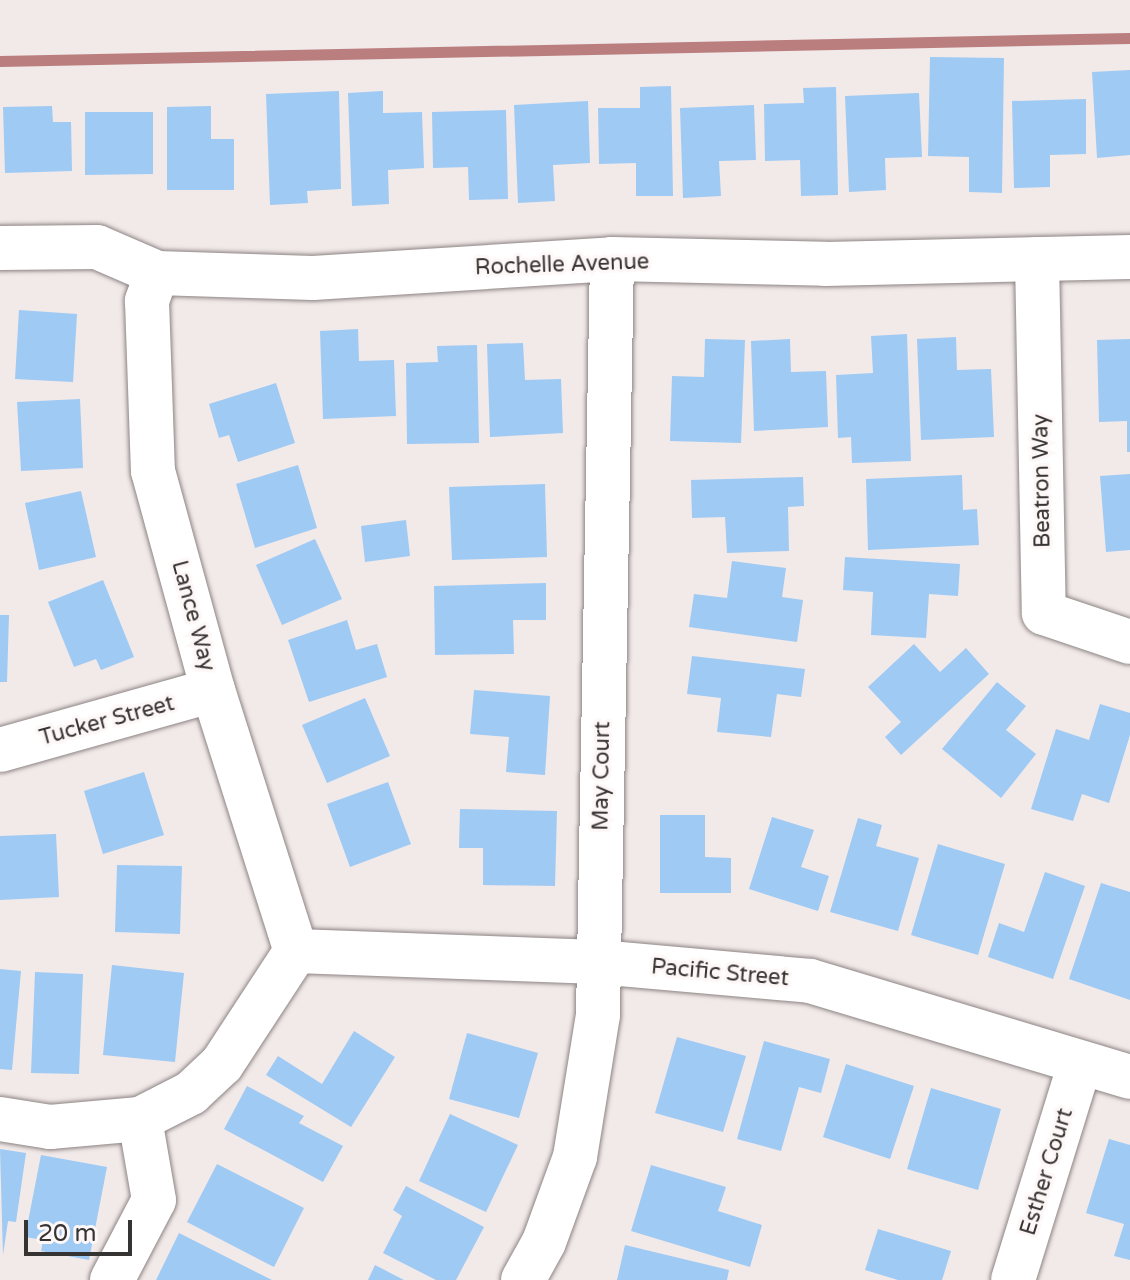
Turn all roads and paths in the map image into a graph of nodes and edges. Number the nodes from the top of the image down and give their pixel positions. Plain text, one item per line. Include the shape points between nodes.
1 (0, 248) edge
2 (1130, 257) edge
3 (612, 259) junction
4 (1037, 259) junction
5 (157, 273) junction
6 (1130, 642) edge
7 (213, 690) junction
8 (0, 750) edge
9 (296, 951) junction
10 (598, 962) junction
11 (1080, 1064) junction
12 (1130, 1077) edge
13 (0, 1119) edge
14 (140, 1119) junction
15 (112, 1280) edge
16 (523, 1280) edge
17 (1013, 1280) edge

1 - 5 street, Rochelle Avenue via 97,247
2 - 4 street, Rochelle Avenue
3 - 4 street, Rochelle Avenue via 825,264
3 - 5 street, Rochelle Avenue via 313,278
3 - 10 street, May Court
4 - 6 street, Beatron Way via 1044,613
5 - 7 street, Lance Way via 147,301 153,471
7 - 8 street, Tucker Street
7 - 9 street, Lance Way
9 - 10 street, Pacific Street
9 - 14 street via 222,1064 191,1093
10 - 11 street, Pacific Street via 810,981
10 - 16 street, May Court via 598,1015 575,1157 544,1242
11 - 12 street, Pacific Street
11 - 17 street, Esther Court
13 - 14 street via 50,1127
14 - 15 street via 154,1200

